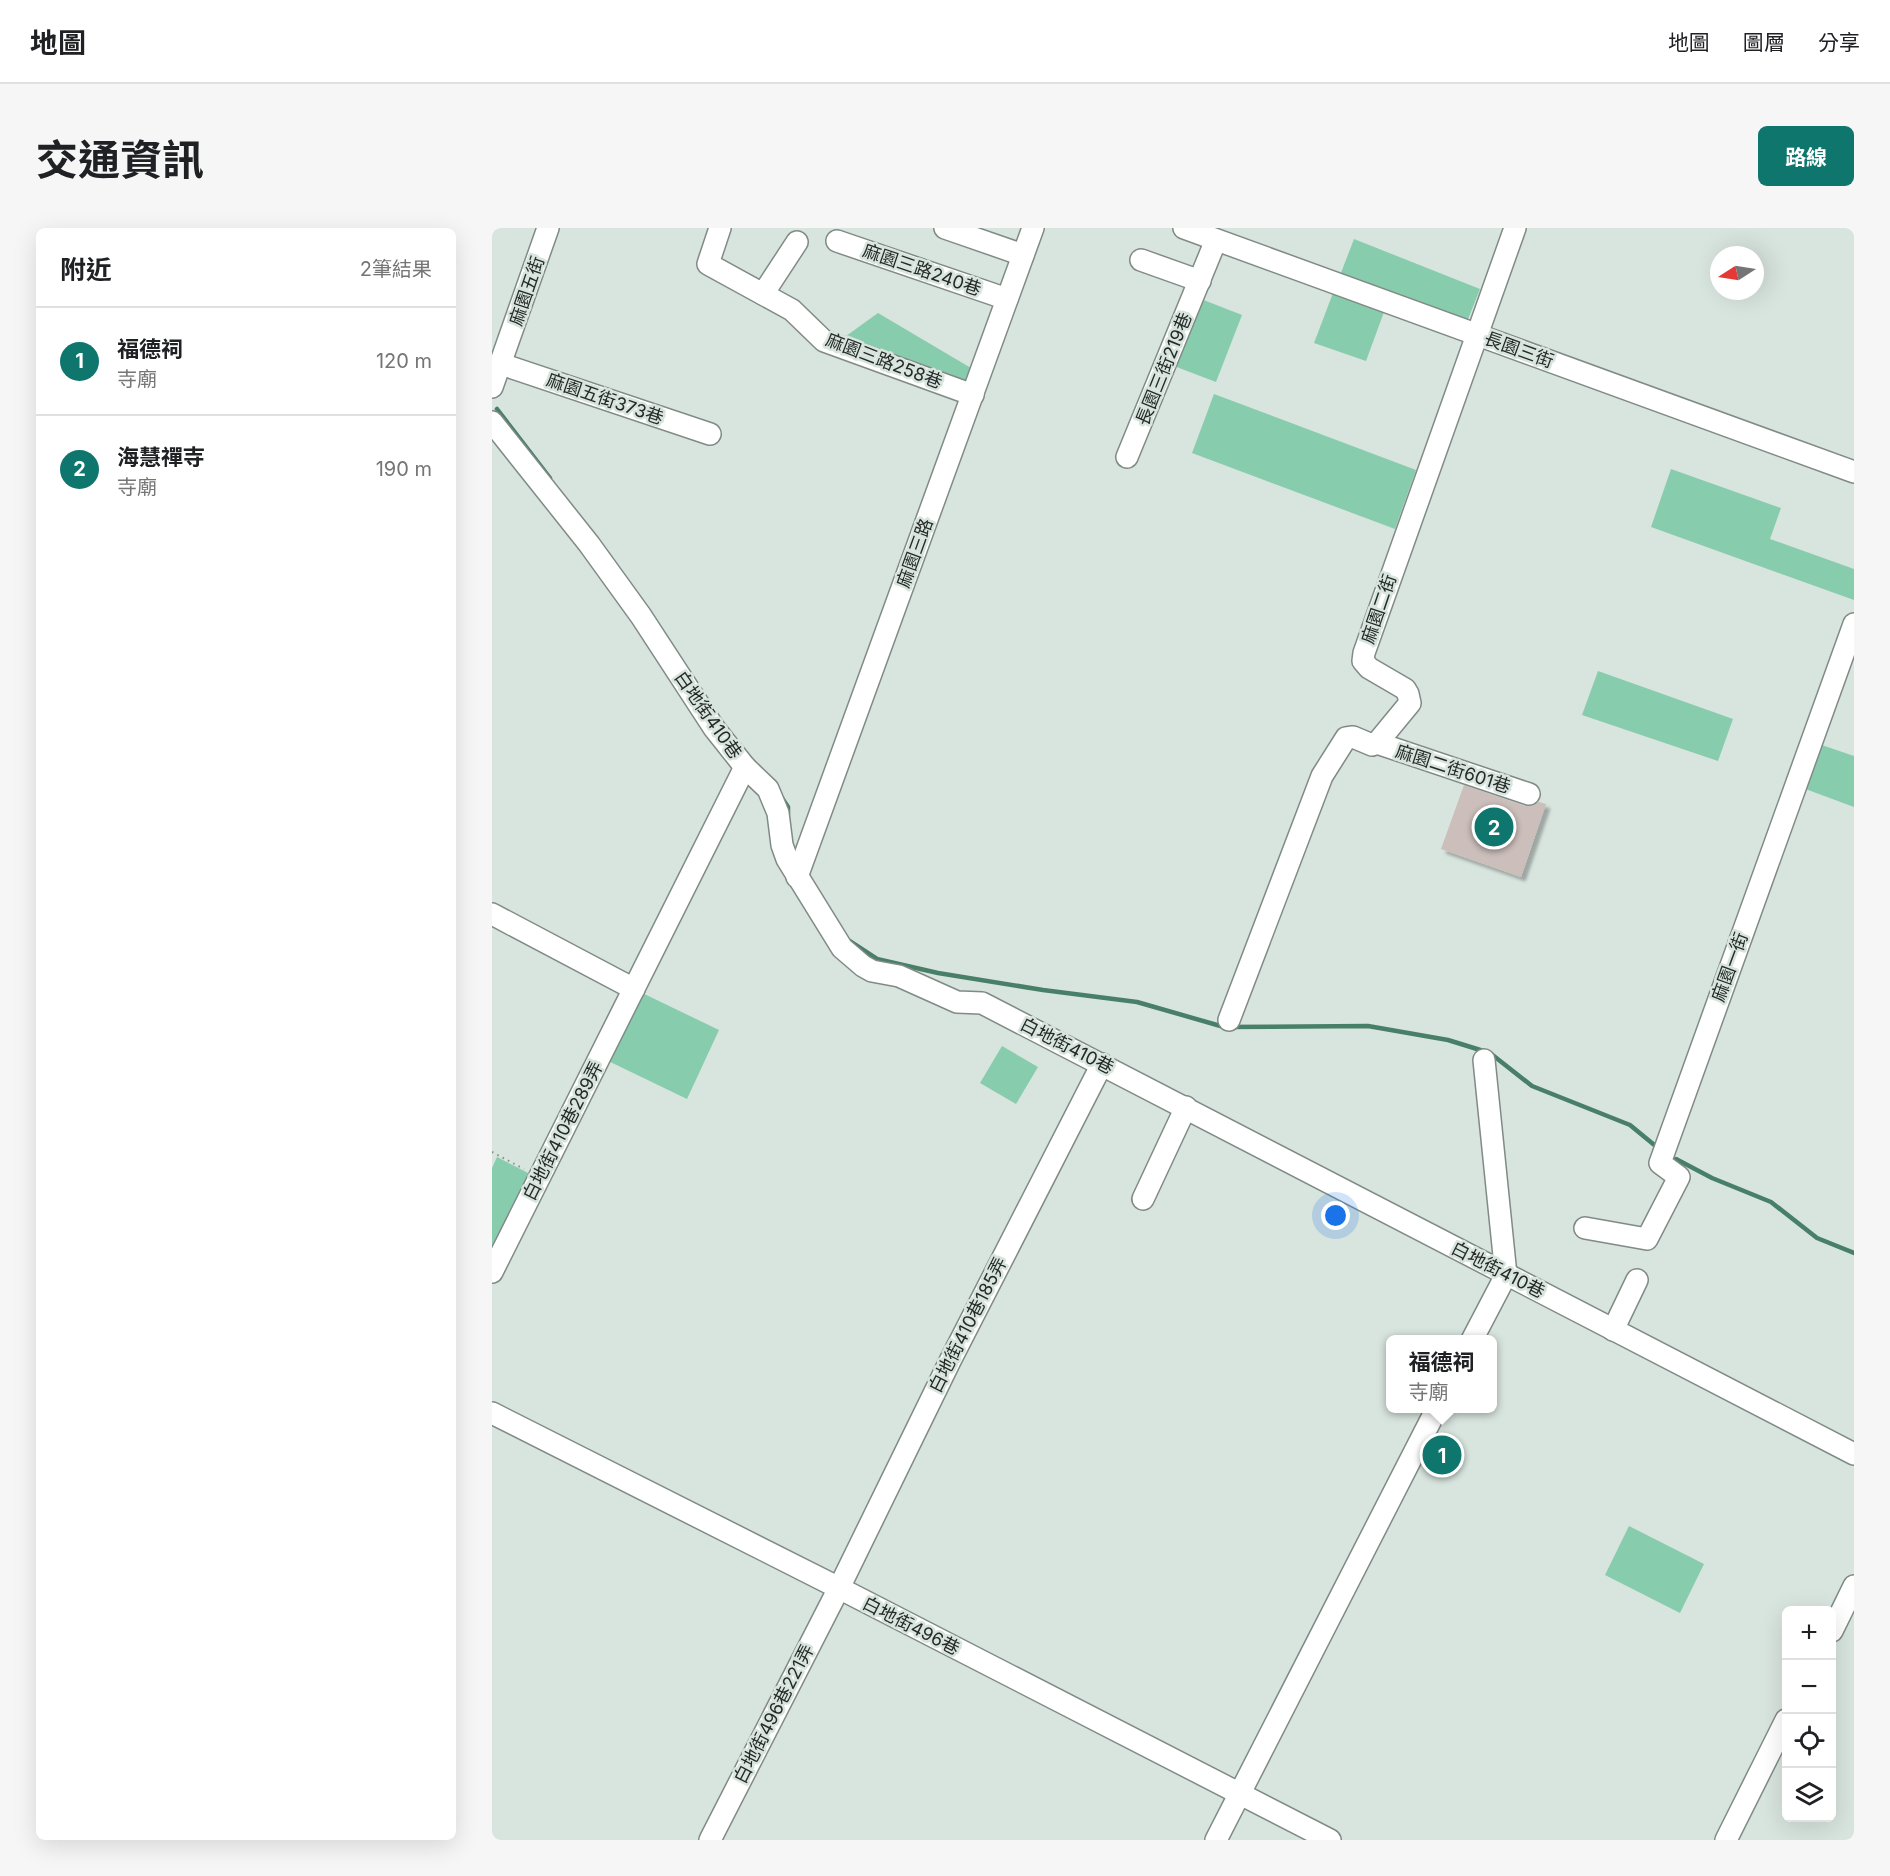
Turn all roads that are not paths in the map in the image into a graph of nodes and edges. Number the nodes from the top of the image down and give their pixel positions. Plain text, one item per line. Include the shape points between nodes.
1 (548, 228) edge
2 (720, 228) edge
3 (945, 228) edge
4 (1033, 228) edge
5 (1184, 228) edge
6 (1515, 228) edge
7 (1216, 240) junction
8 (837, 241) dead end
9 (797, 242) dead end
10 (1023, 255) junction
11 (1141, 260) dead end
12 (1200, 281) junction
13 (763, 294) junction
14 (1007, 299) junction
15 (1476, 335) junction
16 (501, 364) junction
17 (492, 387) edge
18 (973, 395) junction
19 (492, 422) edge
20 (710, 434) dead end
21 (1127, 457) dead end
22 (1854, 472) edge
23 (1854, 624) edge
24 (1377, 743) junction
25 (745, 767) junction
26 (1529, 794) dead end
27 (797, 877) junction
28 (492, 914) edge
29 (634, 989) junction
30 (1229, 1020) dead end
31 (1484, 1060) dead end
32 (1102, 1064) junction
33 (1186, 1107) junction
34 (1143, 1199) dead end
35 (1585, 1228) dead end
36 (492, 1272) edge
37 (1506, 1275) junction
38 (1637, 1280) dead end
39 (1613, 1330) junction
40 (1475, 1335) edge
41 (492, 1413) edge
42 (1434, 1413) edge
43 (1854, 1454) edge
44 (1854, 1586) edge
45 (839, 1588) junction
46 (1836, 1623) edge
47 (1782, 1728) edge
48 (1238, 1794) junction
49 (710, 1840) edge
50 (1216, 1840) edge
51 (1330, 1840) edge
52 (1726, 1840) edge

1 - 16 street, 麻園五街
2 - 13 street, 麻園三路258巷 via 708,264
3 - 10 street
4 - 10 street, 麻園三路
5 - 7 street, 長園三街
6 - 15 street, 麻園二街
7 - 12 street, 長園三街219巷
7 - 15 street, 長園三街
8 - 14 street, 麻園三路240巷
9 - 13 street
10 - 14 street, 麻園三路
11 - 12 street
12 - 21 street, 長園三街219巷
13 - 18 street, 麻園三路258巷 via 792,310 824,340
14 - 18 street, 麻園三路
15 - 22 street, 長園三街
15 - 24 street, 麻園二街 via 1364,653 1363,661 1369,668 1405,688 1410,703
16 - 17 street, 麻園五街
16 - 20 street, 麻園五街373巷
18 - 27 street, 麻園三路
19 - 25 street, 白地街410巷 via 595,553
23 - 35 street, 麻園一街 via 1660,1163 1679,1177 1647,1239
24 - 26 street, 麻園二街601巷
24 - 30 street via 1346,738 1322,776
25 - 27 street, 白地街410巷 via 768,789 778,813 782,845
25 - 29 street, 白地街410巷289弄
27 - 32 street, 白地街410巷 via 842,948 863,966 899,976 957,1002 982,1003
28 - 29 street
29 - 36 street, 白地街410巷289弄
31 - 37 street
32 - 33 street, 白地街410巷
32 - 45 street, 白地街410巷185弄 via 950,1360
33 - 34 street
33 - 37 street, 白地街410巷
37 - 39 street, 白地街410巷
37 - 40 street
38 - 39 street
39 - 43 street, 白地街410巷
41 - 45 street, 白地街496巷
42 - 48 street
44 - 46 street
45 - 48 street, 白地街496巷
45 - 49 street, 白地街496巷221弄
47 - 52 street
48 - 50 street
48 - 51 street, 白地街496巷

